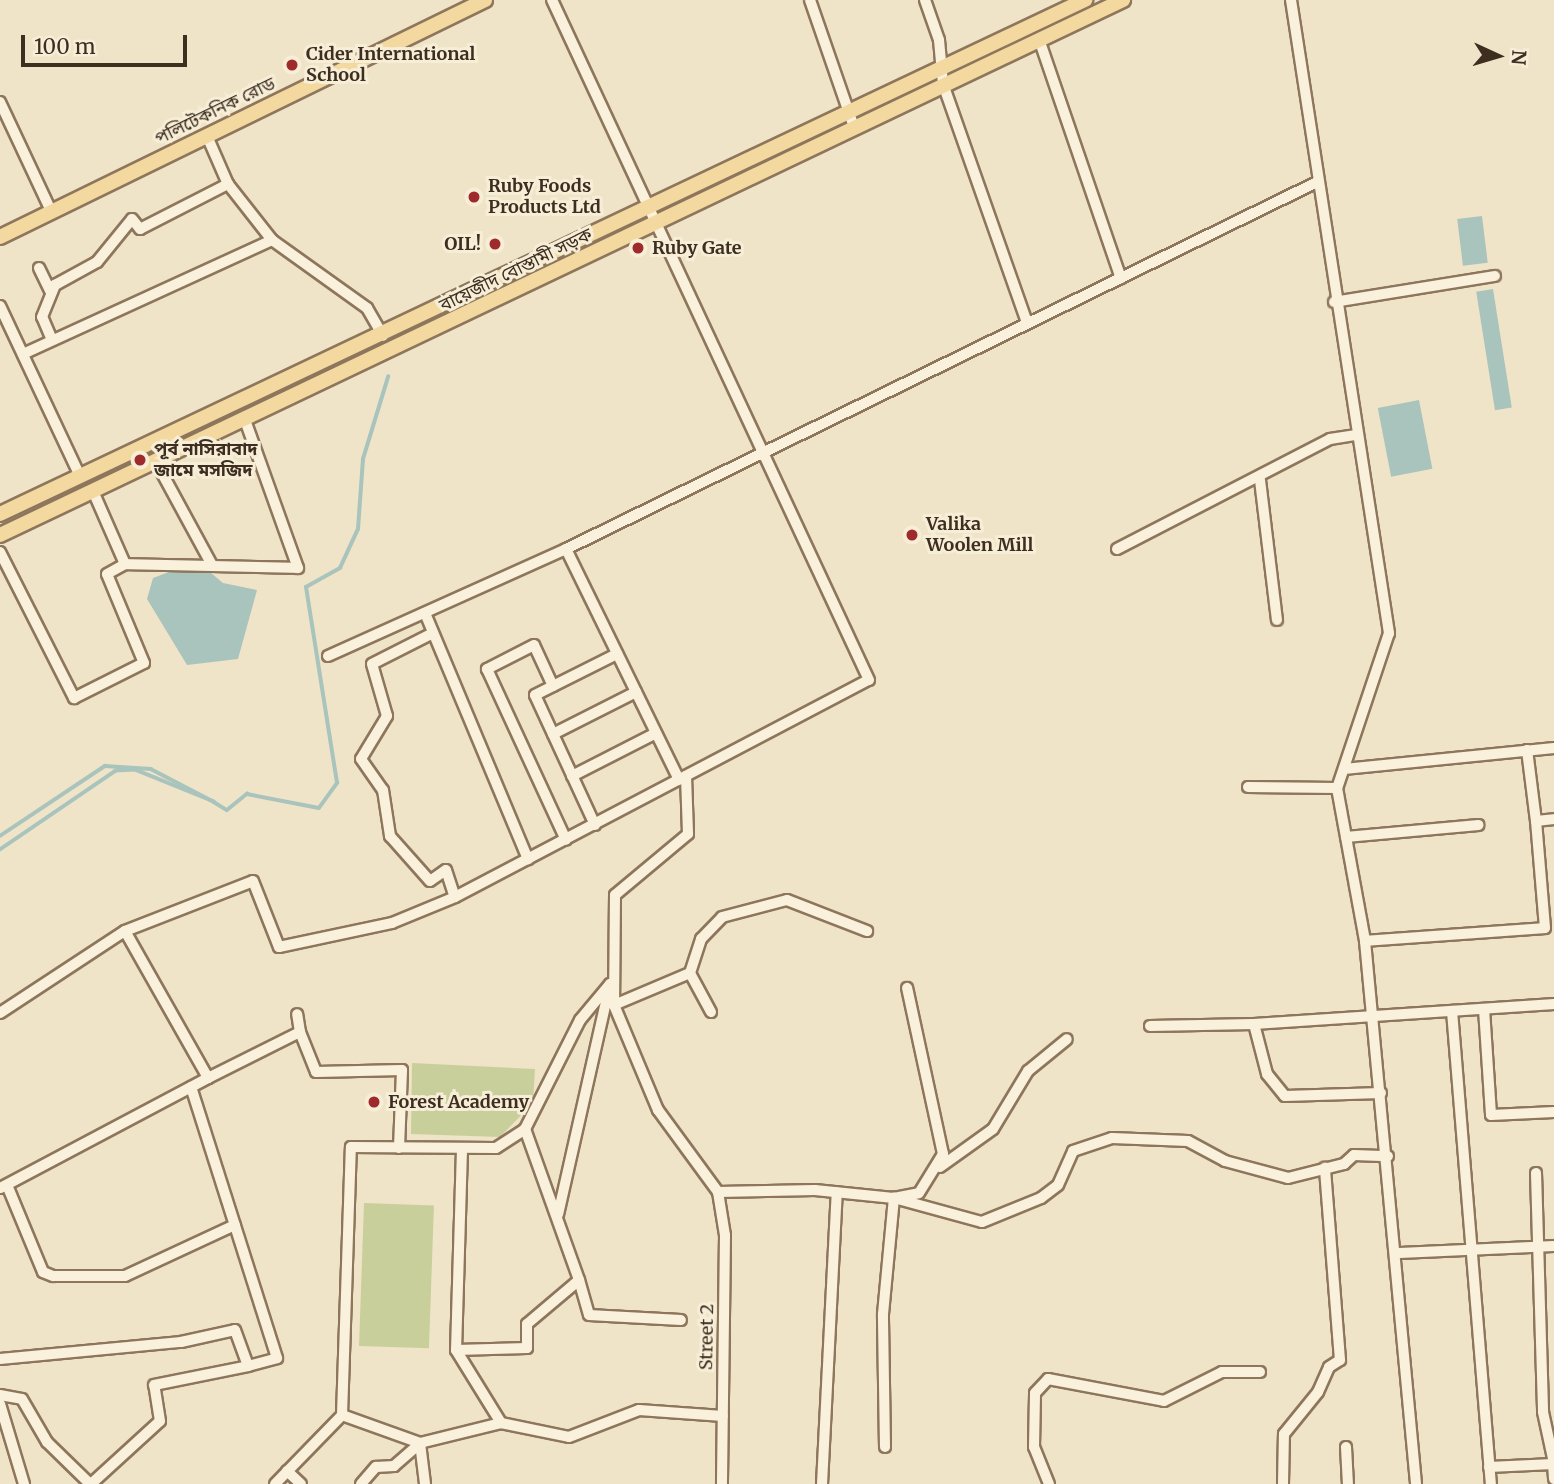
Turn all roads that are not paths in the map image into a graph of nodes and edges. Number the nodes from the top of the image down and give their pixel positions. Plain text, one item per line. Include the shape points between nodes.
1 (485, 0) edge
2 (552, 0) edge
3 (810, 0) edge
4 (925, 0) edge
5 (1086, 0) edge
6 (1123, 0) edge
7 (1291, 0) edge
8 (1038, 39) junction
9 (941, 77) junction
10 (0, 102) edge
11 (851, 120) junction
12 (207, 136) junction
13 (1315, 183) junction
14 (228, 184) junction
15 (651, 208) junction
16 (51, 211) junction
17 (659, 222) junction
18 (0, 237) edge
19 (272, 240) junction
20 (39, 268) dead end
21 (1495, 276) dead end
22 (1121, 278) junction
23 (50, 291) junction
24 (1334, 302) junction
25 (0, 306) edge
26 (1027, 323) junction
27 (383, 336) junction
28 (52, 340) junction
29 (23, 354) junction
30 (245, 420) junction
31 (1355, 435) junction
32 (765, 452) junction
33 (156, 461) junction
34 (79, 474) junction
35 (1260, 480) junction
36 (93, 491) junction
37 (0, 514) edge
38 (0, 535) edge
39 (566, 549) junction
40 (1117, 549) dead end
41 (0, 552) edge
42 (125, 564) junction
43 (212, 565) junction
44 (425, 613) junction
45 (1277, 620) dead end
46 (433, 633) junction
47 (617, 653) junction
48 (328, 656) dead end
49 (554, 686) junction
50 (636, 692) junction
51 (656, 733) junction
52 (553, 734) junction
53 (1554, 748) edge
54 (1527, 750) junction
55 (1344, 769) junction
56 (572, 776) junction
57 (682, 778) junction
58 (1248, 787) dead end
59 (1338, 788) junction
60 (1554, 819) edge
61 (1536, 821) junction
62 (594, 825) junction
63 (1478, 825) dead end
64 (1346, 837) junction
65 (566, 840) junction
66 (528, 859) junction
67 (455, 897) junction
68 (1549, 928) edge
69 (125, 931) junction
70 (867, 931) dead end
71 (1365, 941) junction
72 (690, 972) junction
73 (907, 988) dead end
74 (1554, 1004) edge
75 (614, 1005) junction
76 (1484, 1009) junction
77 (1452, 1011) junction
78 (711, 1012) dead end
79 (0, 1013) edge
80 (296, 1014) dead end
81 (1373, 1017) junction
82 (1254, 1024) junction
83 (1150, 1027) dead end
84 (300, 1032) junction
85 (1068, 1039) dead end
86 (208, 1077) junction
87 (191, 1087) junction
88 (1381, 1093) junction
89 (1554, 1112) edge
90 (526, 1129) junction
91 (399, 1148) junction
92 (462, 1149) junction
93 (1388, 1156) junction
94 (940, 1167) junction
95 (1325, 1168) junction
96 (1536, 1173) dead end
97 (3, 1186) edge
98 (718, 1192) junction
99 (837, 1192) junction
100 (894, 1198) junction
101 (558, 1214) junction
102 (235, 1225) junction
103 (1540, 1246) junction
104 (1554, 1246) edge
105 (1474, 1249) junction
106 (1399, 1253) junction
107 (579, 1280) junction
108 (681, 1320) dead end
109 (456, 1350) junction
110 (0, 1359) edge
111 (248, 1366) junction
112 (1260, 1372) dead end
113 (0, 1395) edge
114 (0, 1404) edge
115 (342, 1415) junction
116 (723, 1416) junction
117 (501, 1423) junction
118 (420, 1443) junction
119 (885, 1447) dead end
120 (1346, 1447) dead end
121 (1553, 1464) edge
122 (1489, 1468) junction
123 (286, 1471) junction
124 (1554, 1479) edge
125 (24, 1484) edge
126 (91, 1484) edge
127 (275, 1484) edge
128 (301, 1484) edge
129 (361, 1484) edge
130 (425, 1484) edge
131 (722, 1484) edge
132 (822, 1484) edge
133 (1049, 1484) edge
134 (1283, 1484) edge
135 (1349, 1484) edge
136 (1416, 1484) edge
137 (1491, 1484) edge

1 - 12 main road, পলিটেকনিক রোড
2 - 15 street
3 - 11 street
4 - 9 street via 939,40
5 - 9 main road, বায়েজীদ বোস্তামী সড়ক
6 - 8 main road, বায়েজীদ বোস্তামী সড়ক
7 - 13 street
8 - 9 main road, বায়েজীদ বোস্তামী সড়ক
8 - 22 street
9 - 11 main road, বায়েজীদ বোস্তামী সড়ক
9 - 26 street
10 - 16 street
11 - 15 main road, বায়েজীদ বোস্তামী সড়ক
11 - 17 main road, বায়েজীদ বোস্তামী সড়ক
12 - 14 street
12 - 16 main road, পলিটেকনিক রোড
13 - 22 street
13 - 24 street
14 - 19 street
14 - 23 street via 140,229 132,219 112,248
15 - 17 street
15 - 27 main road, বায়েজীদ বোস্তামী সড়ক
16 - 18 main road, পলিটেকনিক রোড
17 - 30 main road, বায়েজীদ বোস্তামী সড়ক
17 - 32 street
19 - 27 street via 368,308
19 - 28 street
20 - 23 street
21 - 24 street
22 - 26 street
23 - 28 street via 42,317
24 - 31 street
25 - 29 street
26 - 32 street
27 - 34 main road, বায়েজীদ বোস্তামী সড়ক
28 - 29 street
29 - 34 street
30 - 33 main road, বায়েজীদ বোস্তামী সড়ক
30 - 43 street via 298,568
31 - 35 street via 1330,439
31 - 55 street via 1389,633
32 - 39 street
32 - 57 street via 869,680
33 - 36 main road, বায়েজীদ বোস্তামী সড়ক
33 - 43 street
34 - 37 main road, বায়েজীদ বোস্তামী সড়ক
35 - 40 street
35 - 45 street
36 - 38 main road, বায়েজীদ বোস্তামী সড়ক
36 - 42 street
39 - 44 street
39 - 47 street
41 - 42 street via 76,699 145,663 107,574
42 - 43 street
44 - 46 street
44 - 48 street
46 - 66 street
46 - 67 street via 372,664 387,716 361,759 383,790 390,836 430,881 446,870
47 - 49 street
47 - 50 street
49 - 52 street via 536,695
49 - 65 street via 534,645 487,669
50 - 51 street
50 - 52 street
51 - 56 street
51 - 57 street
52 - 56 street
53 - 54 street
54 - 55 street
54 - 61 street
55 - 59 street
56 - 62 street
57 - 62 street
57 - 75 street via 688,834 615,895
58 - 59 street
59 - 64 street
60 - 61 street
61 - 68 street
62 - 65 street
63 - 64 street
64 - 71 street
65 - 66 street
66 - 67 street
67 - 69 street via 392,923 279,947 254,881
68 - 71 street
69 - 79 street
69 - 86 street
70 - 72 street via 788,900 736,909 701,939
71 - 81 street
72 - 75 street
72 - 78 street
73 - 94 street
74 - 76 street
75 - 98 street via 658,1110
76 - 77 street
76 - 89 street via 1491,1115
77 - 81 street
77 - 105 street
80 - 84 street
81 - 82 street
81 - 88 street
82 - 83 street
82 - 88 street via 1267,1074 1285,1096
84 - 86 street
84 - 91 street via 316,1072 402,1070
85 - 94 street via 1028,1071 993,1129
86 - 87 street
87 - 97 street
87 - 102 street
88 - 93 street
90 - 92 street via 496,1148
90 - 101 street
90 - 101 street via 580,1020 610,984
91 - 92 street
91 - 115 street via 351,1147
92 - 109 street
93 - 95 street via 1354,1155
93 - 106 street
94 - 100 street via 919,1193
95 - 100 street via 1288,1178 1225,1161 1188,1141 1112,1138 1073,1151 1058,1185 1041,1198 982,1222
95 - 134 street via 1340,1360 1329,1367 1318,1392 1284,1433
96 - 103 street
97 - 102 street via 47,1275 125,1276
98 - 99 street
98 - 116 street, Street 2 via 725,1235
99 - 100 street
99 - 132 street
100 - 119 street via 883,1314
101 - 107 street
102 - 111 street via 277,1355
103 - 104 street
103 - 105 street
103 - 121 street via 1544,1412
105 - 106 street
105 - 122 street
106 - 136 street
107 - 108 street via 589,1315
107 - 109 street via 527,1324 527,1348
109 - 117 street
110 - 111 street via 181,1342 235,1330
111 - 126 street via 154,1385 160,1421
112 - 133 street via 1222,1372 1164,1401 1048,1378 1035,1393 1034,1447
113 - 126 street via 22,1399 47,1441
114 - 125 street
115 - 118 street
115 - 123 street
116 - 117 street via 639,1410 569,1437
116 - 131 street, Street 2
117 - 118 street
118 - 129 street via 394,1466 376,1467
118 - 130 street
120 - 135 street
121 - 122 street
121 - 124 street
122 - 137 street
123 - 127 street
123 - 128 street

